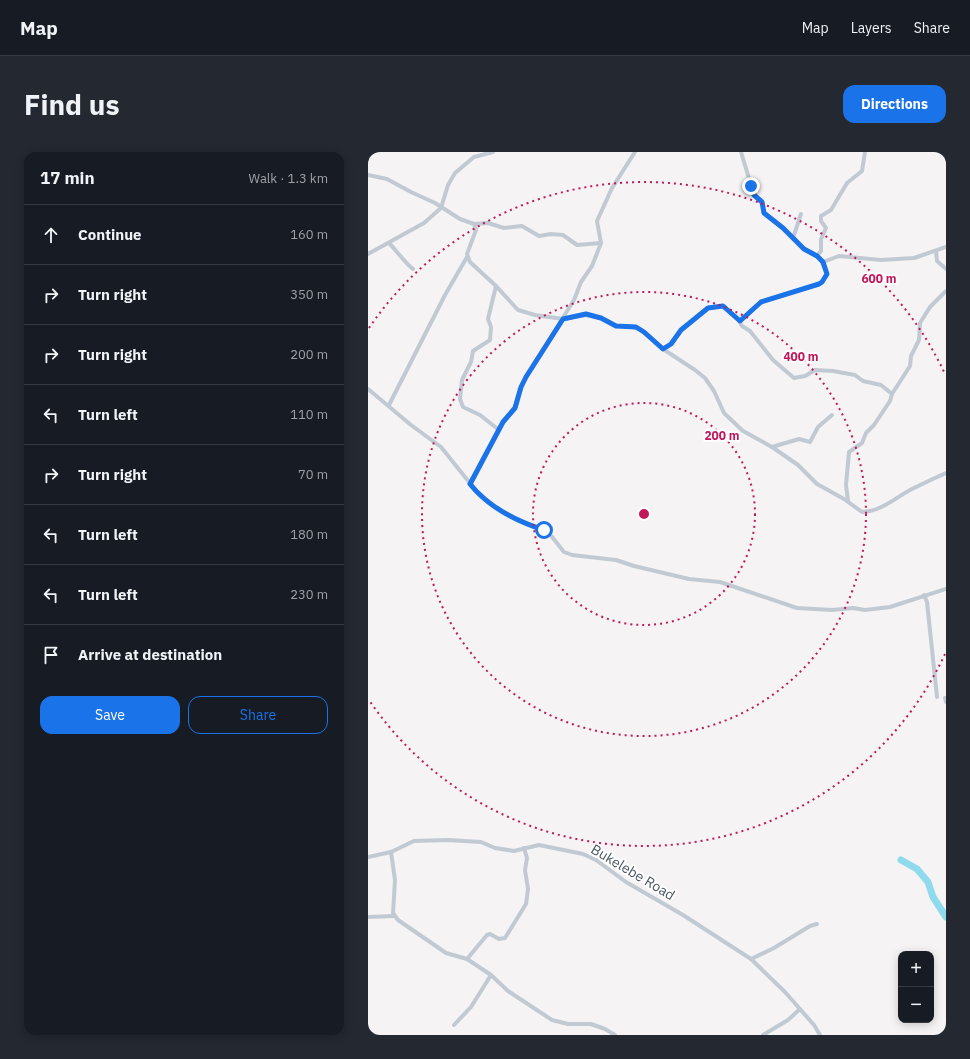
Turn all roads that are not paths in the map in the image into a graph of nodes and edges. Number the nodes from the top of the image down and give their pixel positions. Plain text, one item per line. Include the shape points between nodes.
1 (493, 152) edge
2 (635, 152) edge
3 (741, 152) edge
4 (865, 152) edge
5 (368, 175) edge
6 (441, 208) junction
7 (801, 214) dead end
8 (474, 224) junction
9 (793, 238) junction
10 (389, 243) junction
11 (601, 243) junction
12 (946, 247) edge
13 (936, 251) junction
14 (368, 254) edge
15 (817, 256) junction
16 (467, 257) junction
17 (823, 262) junction
18 (413, 269) dead end
19 (946, 269) edge
20 (496, 286) junction
21 (946, 291) edge
22 (563, 319) junction
23 (739, 321) junction
24 (663, 349) junction
25 (368, 389) edge
26 (892, 394) junction
27 (389, 405) junction
28 (832, 415) dead end
29 (499, 430) junction
30 (772, 447) junction
31 (946, 473) edge
32 (470, 484) junction
33 (848, 501) junction
34 (946, 589) edge
35 (924, 596) junction
36 (937, 697) dead end
37 (524, 848) junction
38 (391, 852) junction
39 (368, 857) edge
40 (394, 916) junction
41 (368, 917) edge
42 (817, 924) dead end
43 (467, 959) junction
44 (751, 959) junction
45 (491, 975) junction
46 (800, 1009) junction
47 (454, 1025) dead end
48 (615, 1035) edge
49 (763, 1035) edge
50 (820, 1035) edge

1 - 6 street via 474,157 455,173 448,185
2 - 11 street via 612,188 597,221
3 - 9 street via 754,195 762,202 764,213
4 - 15 street via 862,171 847,183 831,210 821,216 821,222 826,229 821,239 821,251
5 - 6 street via 387,179 436,203
6 - 8 street
6 - 10 street via 419,227
7 - 9 street
8 - 11 street via 488,223 504,228 522,226 539,236 563,235 577,245
8 - 16 street via 476,228
9 - 15 street via 807,252
10 - 14 street
10 - 18 street
11 - 22 street via 592,266
12 - 13 street
13 - 17 street via 909,258 881,260 839,256
13 - 19 street via 937,261
15 - 17 street
16 - 20 street via 472,265
16 - 27 street via 432,318
17 - 23 street via 827,274 822,282 761,302
20 - 22 street via 518,310
20 - 29 street via 488,319 491,327 490,340 473,351 471,362 462,380 460,399 463,407 480,415
21 - 26 street via 920,323 919,340 911,356 910,366
22 - 24 street via 586,314 616,326 636,327
22 - 29 street via 526,377 515,408
23 - 24 street via 723,306 713,306 681,330 671,344
23 - 26 street via 794,378 805,376 815,370 833,371 855,375 863,381 880,385
24 - 30 street via 705,378 729,420
25 - 27 street
26 - 33 street via 862,443 849,452 846,485
27 - 32 street via 441,448
28 - 30 street via 818,427 810,442 799,439
29 - 32 street
30 - 33 street via 798,465 817,484
31 - 33 street via 872,511 862,512
32 - 35 street via 496,508 516,520 549,533 564,552 572,555 616,560 689,579 720,582 797,608 875,609 900,605
34 - 35 street
35 - 36 street via 929,616
37 - 38 street, Bukelebe Road via 514,851 494,848 481,842 414,841
37 - 43 street via 527,858 525,870 528,889 525,908 505,938 487,935
37 - 44 street, Bukelebe Road via 539,845 591,857 626,882 684,915
38 - 39 street, Bukelebe Road
38 - 40 street via 395,880 392,909
40 - 41 street
40 - 43 street via 446,954
42 - 44 street
43 - 45 street
44 - 46 street, Bukelebe Road
45 - 47 street via 472,1007
45 - 48 street via 508,991 552,1020 568,1024 591,1024
46 - 49 street via 788,1020
46 - 50 street, Bukelebe Road

